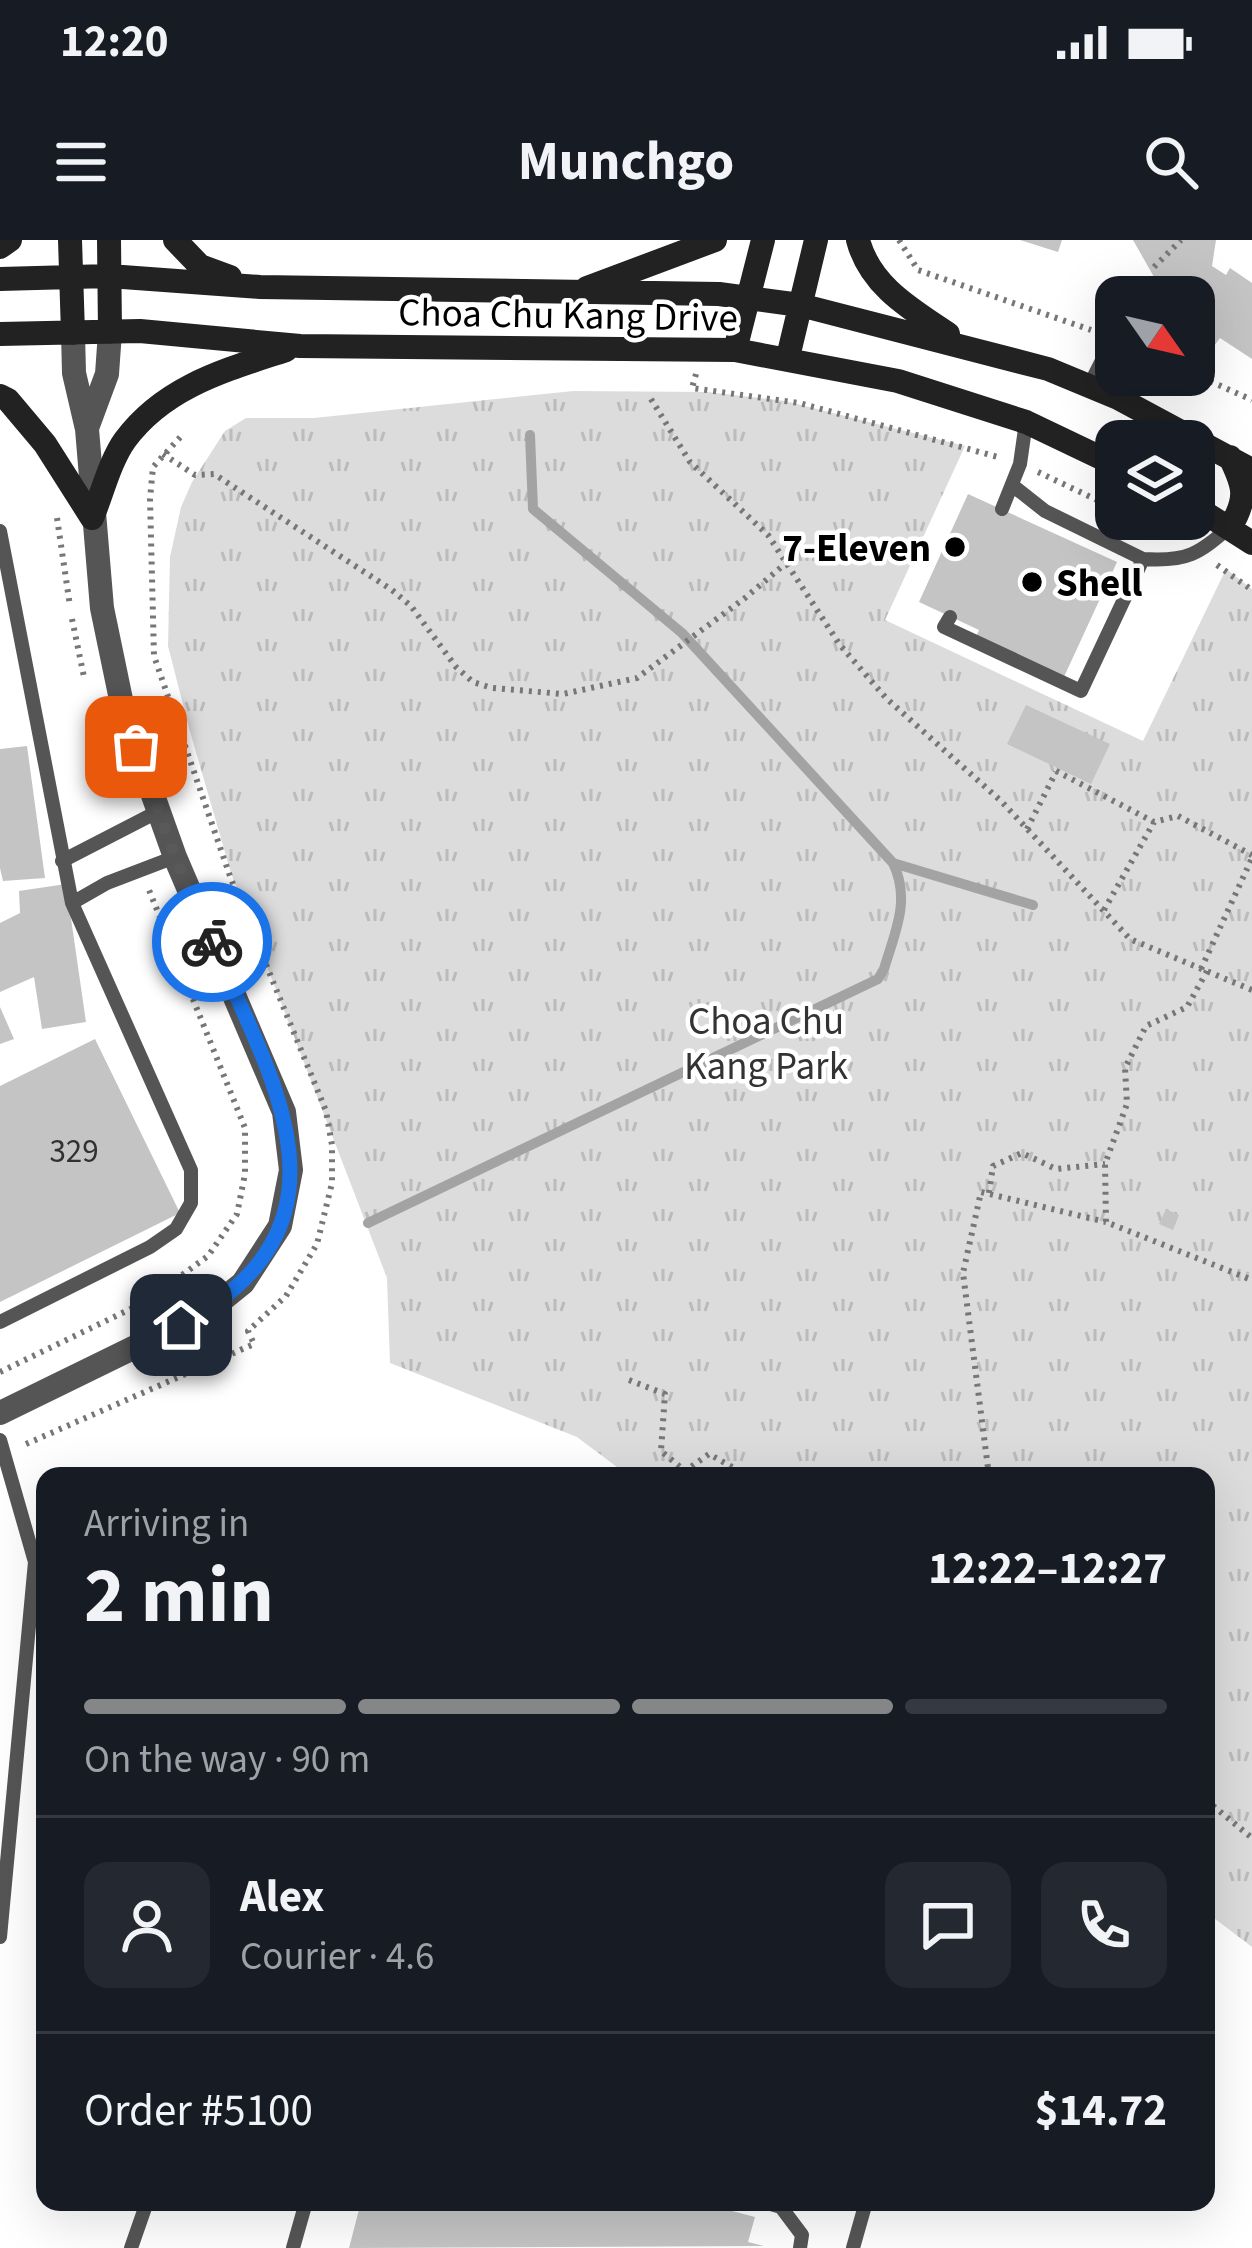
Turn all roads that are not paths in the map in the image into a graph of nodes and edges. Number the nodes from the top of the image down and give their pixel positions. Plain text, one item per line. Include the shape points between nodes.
1 (10, 240) edge
2 (70, 240) edge
3 (109, 240) edge
4 (175, 240) edge
5 (715, 240) edge
6 (763, 240) edge
7 (815, 240) edge
8 (858, 240) edge
9 (0, 247) edge
10 (109, 276) junction
11 (69, 277) junction
12 (0, 279) edge
13 (260, 287) junction
14 (580, 291) junction
15 (748, 298) junction
16 (800, 305) junction
17 (110, 332) junction
18 (73, 333) junction
19 (0, 334) edge
20 (965, 345) junction
21 (300, 346) junction
22 (735, 350) junction
23 (788, 357) junction
24 (1095, 374) edge
25 (1089, 386) junction
26 (0, 396) edge
27 (1025, 422) junction
28 (87, 429) junction
29 (1229, 454) junction
30 (1095, 455) edge
31 (1252, 470) edge
32 (1012, 485) junction
33 (1002, 509) dead end
34 (1215, 517) edge
35 (92, 518) junction
36 (1231, 526) junction
37 (0, 531) edge
38 (1252, 542) edge
39 (1143, 559) junction
40 (950, 616) dead end
41 (159, 811) junction
42 (175, 857) junction
43 (62, 861) junction
44 (72, 903) junction
45 (0, 1322) edge
46 (0, 1413) edge
47 (0, 1440) edge
48 (0, 1937) edge
49 (144, 2211) edge
50 (303, 2211) edge
51 (784, 2211) edge
52 (863, 2211) edge
53 (131, 2248) edge
54 (293, 2248) edge
55 (800, 2248) edge
56 (853, 2248) edge

1 - 9 main road
2 - 11 main road
3 - 10 main road
4 - 13 main road via 200,266
5 - 14 main road
6 - 15 main road
7 - 16 main road
8 - 20 main road via 865,262 897,300
10 - 11 main road, Choa Chu Kang Drive
10 - 13 main road, Choa Chu Kang Drive
10 - 17 main road
11 - 12 main road, Choa Chu Kang Drive
11 - 18 main road
13 - 14 main road, Choa Chu Kang Drive
14 - 15 main road, Choa Chu Kang Drive
15 - 16 main road, Choa Chu Kang Drive
15 - 22 main road
16 - 20 main road, Choa Chu Kang Drive
16 - 23 main road
17 - 18 main road, Choa Chu Kang Drive
17 - 21 main road, Choa Chu Kang Drive
17 - 28 street via 107,374
18 - 19 main road, Choa Chu Kang Drive
18 - 28 street
20 - 25 main road, Choa Chu Kang Drive
21 - 22 main road, Choa Chu Kang Drive
21 - 35 main road via 199,379 163,402 123,442
22 - 23 main road, Choa Chu Kang Drive
23 - 27 main road, Choa Chu Kang Drive
24 - 25 lane
25 - 29 main road, Choa Chu Kang Drive
26 - 35 main road via 45,444
27 - 30 main road, Choa Chu Kang Drive
27 - 32 lane
28 - 35 street
29 - 31 main road, Choa Chu Kang Drive
29 - 36 main road via 1246,490
32 - 33 lane
32 - 39 lane via 1045,511
34 - 36 main road
35 - 41 street via 106,638
36 - 38 main road
36 - 39 lane via 1199,553
37 - 43 lane
39 - 40 lane via 1081,691 944,627
41 - 42 street
41 - 43 lane
42 - 44 lane
42 - 46 street via 284,1112 291,1170 280,1226 243,1283 212,1308
43 - 44 lane
44 - 45 lane via 191,1170 191,1203 176,1229 150,1247
47 - 48 lane via 35,1562
49 - 53 lane
50 - 54 lane
51 - 55 lane via 802,2234
52 - 56 lane

